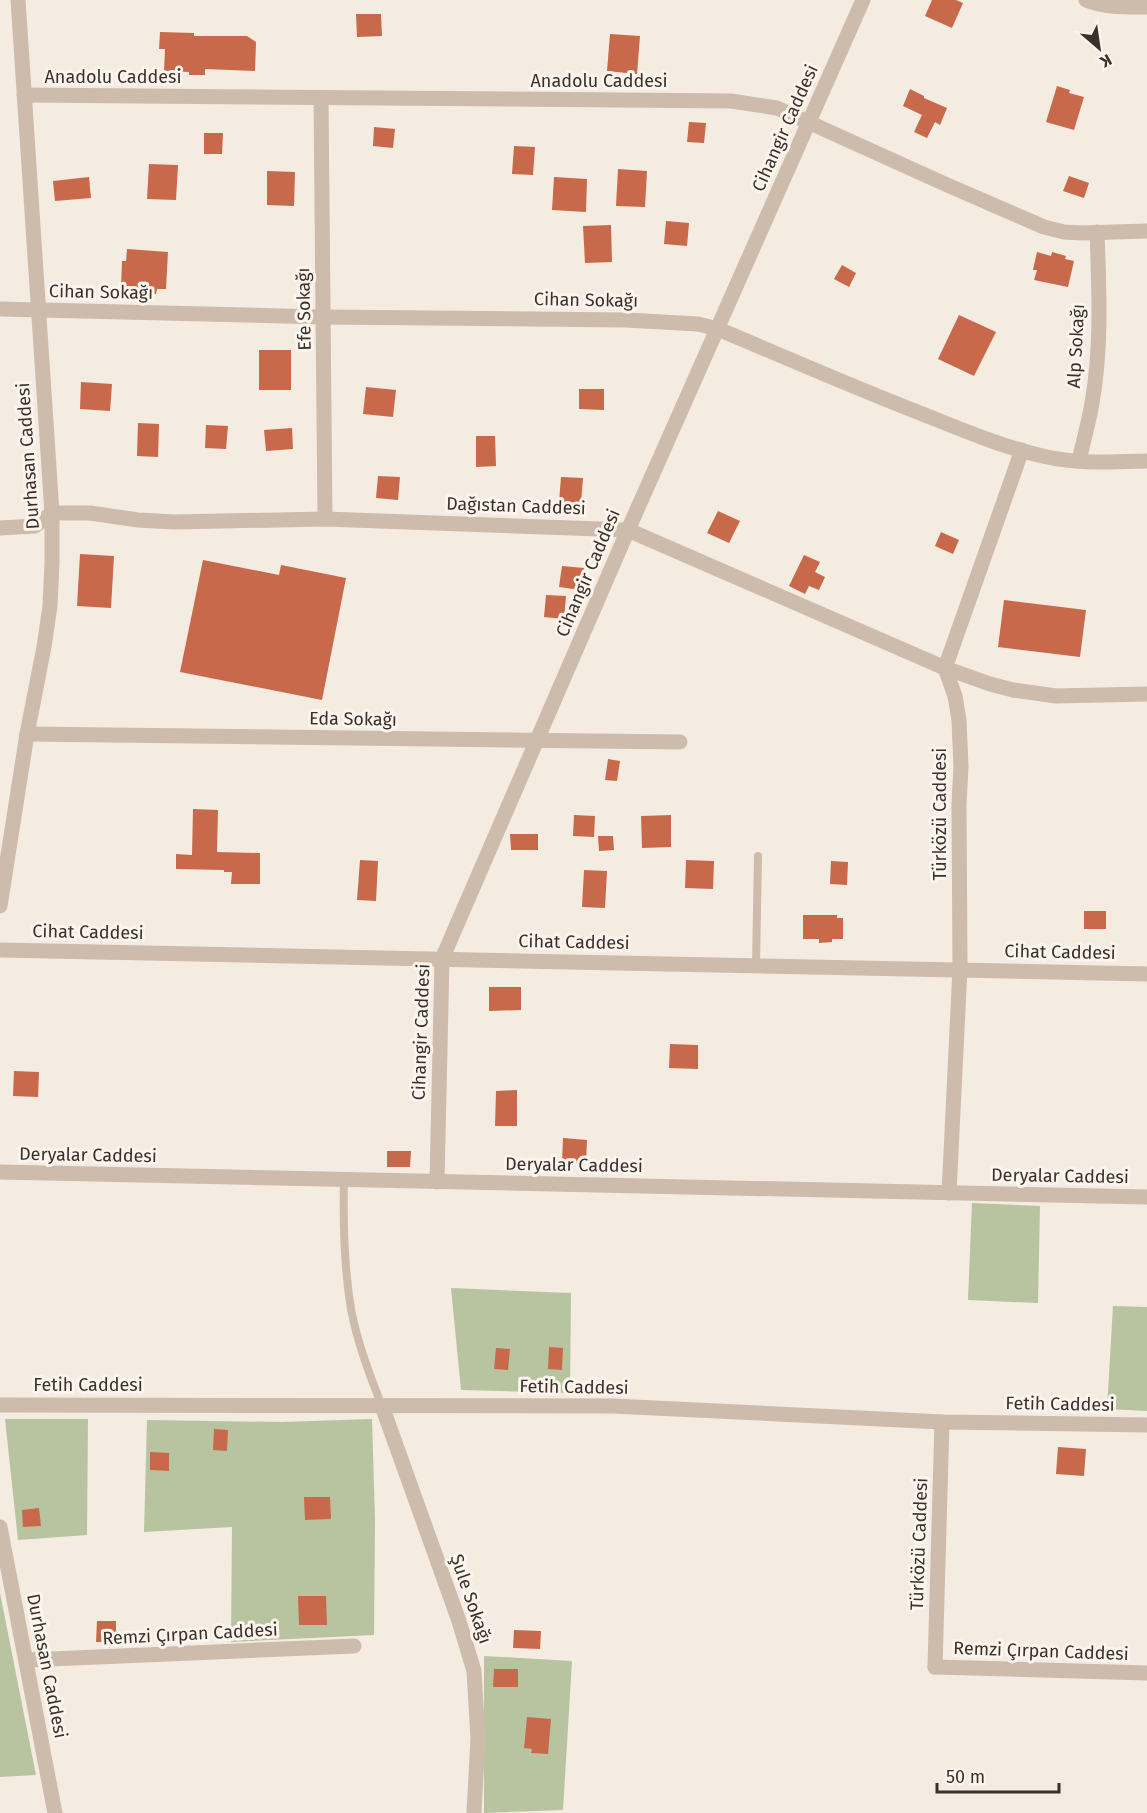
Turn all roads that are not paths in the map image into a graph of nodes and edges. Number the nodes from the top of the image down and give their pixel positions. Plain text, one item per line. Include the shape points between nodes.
1 (18, 0) edge
2 (863, 0) edge
3 (1086, 0) edge
4 (1147, 7) edge
5 (24, 95) junction
6 (321, 98) junction
7 (809, 122) junction
8 (1147, 231) edge
9 (1097, 232) junction
10 (0, 309) edge
11 (37, 310) junction
12 (323, 317) junction
13 (718, 329) junction
14 (1022, 450) junction
15 (1079, 461) junction
16 (1147, 461) edge
17 (52, 513) junction
18 (325, 519) junction
19 (0, 528) edge
20 (628, 530) junction
21 (945, 668) junction
22 (1147, 694) edge
23 (27, 734) junction
24 (537, 741) junction
25 (680, 742) dead end
26 (758, 856) dead end
27 (0, 906) edge
28 (0, 950) edge
29 (442, 959) junction
30 (756, 965) junction
31 (960, 969) junction
32 (1147, 974) edge
33 (0, 1172) edge
34 (344, 1180) junction
35 (437, 1182) junction
36 (950, 1193) junction
37 (1147, 1197) edge
38 (0, 1405) edge
39 (382, 1406) junction
40 (942, 1422) junction
41 (1147, 1425) edge
42 (0, 1527) edge
43 (354, 1646) dead end
44 (27, 1660) junction
45 (935, 1667) joint
46 (1147, 1673) edge
47 (56, 1813) edge
48 (474, 1813) edge

1 - 5 street, Durhasan Caddesi
2 - 7 street, Cihangir Caddesi
3 - 4 street via 1118,7
5 - 6 street, Anadolu Caddesi
5 - 11 street, Durhasan Caddesi
6 - 7 street, Anadolu Caddesi via 731,101 777,108
6 - 12 street, Efe Sokağı
7 - 9 street, Anadolu Caddesi via 1044,227 1064,232
7 - 13 street, Cihangir Caddesi
8 - 9 street, Anadolu Caddesi
9 - 15 street, Alp Sokağı via 1098,357
10 - 11 street, Cihan Sokağı
11 - 12 street, Cihan Sokağı
11 - 17 street, Durhasan Caddesi
12 - 13 street, Cihan Sokağı via 626,320 698,324
12 - 18 street, Efe Sokağı
13 - 14 street, Cihan Sokağı via 990,441
13 - 20 street, Cihangir Caddesi
14 - 15 street, Cihan Sokağı
14 - 21 street
15 - 16 street, Cihan Sokağı
17 - 18 street, Dağıstan Caddesi via 174,522
17 - 19 street, Dağıstan Caddesi via 35,526
17 - 23 street, Durhasan Caddesi via 50,606
18 - 20 street, Dağıstan Caddesi
20 - 21 street, Dağıstan Caddesi
20 - 24 street, Cihangir Caddesi
21 - 22 street, Dağıstan Caddesi via 1013,690 1056,696
21 - 31 street, Türközü Caddesi via 955,696 961,743
23 - 24 street, Eda Sokağı
23 - 27 street, Durhasan Caddesi
24 - 25 street, Eda Sokağı
24 - 29 street, Cihangir Caddesi
26 - 30 lane
28 - 29 street, Cihat Caddesi
29 - 30 street, Cihat Caddesi
29 - 35 street, Cihangir Caddesi
30 - 31 street, Cihat Caddesi
31 - 32 street, Cihat Caddesi
31 - 36 street, Türközü Caddesi
33 - 34 street, Deryalar Caddesi
34 - 35 street, Deryalar Caddesi
34 - 39 lane via 351,1308
35 - 36 street, Deryalar Caddesi
36 - 37 street, Deryalar Caddesi
38 - 39 street, Fetih Caddesi
39 - 40 street, Fetih Caddesi via 613,1406
39 - 48 street, Şule Sokağı via 474,1671 478,1738
40 - 41 street, Fetih Caddesi
40 - 45 street, Türközü Caddesi
42 - 44 street, Durhasan Caddesi
43 - 44 street, Remzi Çırpan Caddesi
44 - 47 street, Durhasan Caddesi
45 - 46 street, Remzi Çırpan Caddesi

